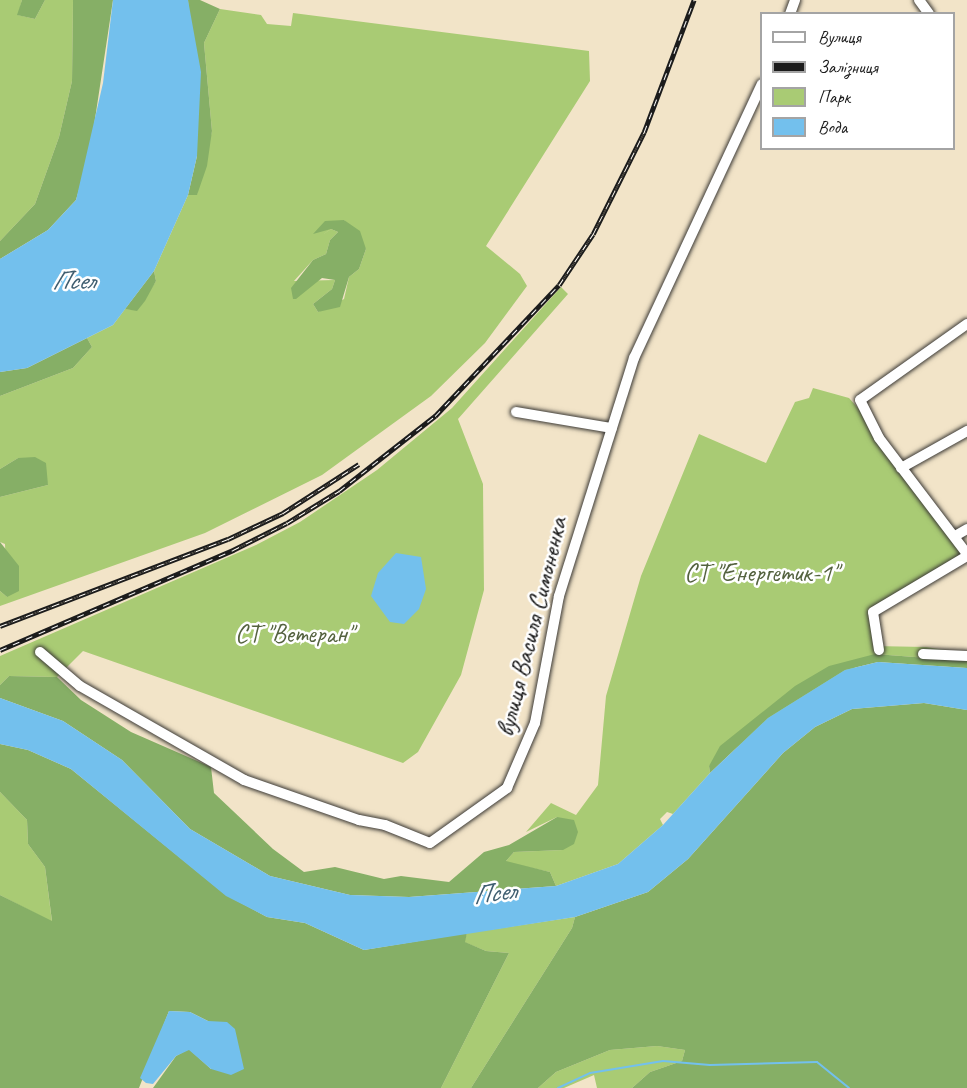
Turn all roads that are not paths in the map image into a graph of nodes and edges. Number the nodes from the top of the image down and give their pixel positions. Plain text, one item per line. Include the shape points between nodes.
1 (760, 88) edge
2 (967, 324) edge
3 (516, 412) dead end
4 (612, 428) junction
5 (967, 431) edge
6 (901, 468) junction
7 (967, 529) edge
8 (955, 536) junction
9 (967, 555) edge
10 (879, 650) dead end
11 (40, 652) dead end
12 (923, 654) dead end
13 (967, 656) edge

1 - 4 street, вулиця Василя Симоненка via 692,239 648,324
2 - 6 street via 860,400 879,438
3 - 4 street
4 - 11 street, вулиця Василя Симоненка via 559,596 545,683 516,771 507,789 430,843 244,780 80,686
5 - 6 street
6 - 8 street
7 - 8 street
8 - 9 street
9 - 10 street via 873,612
12 - 13 street

